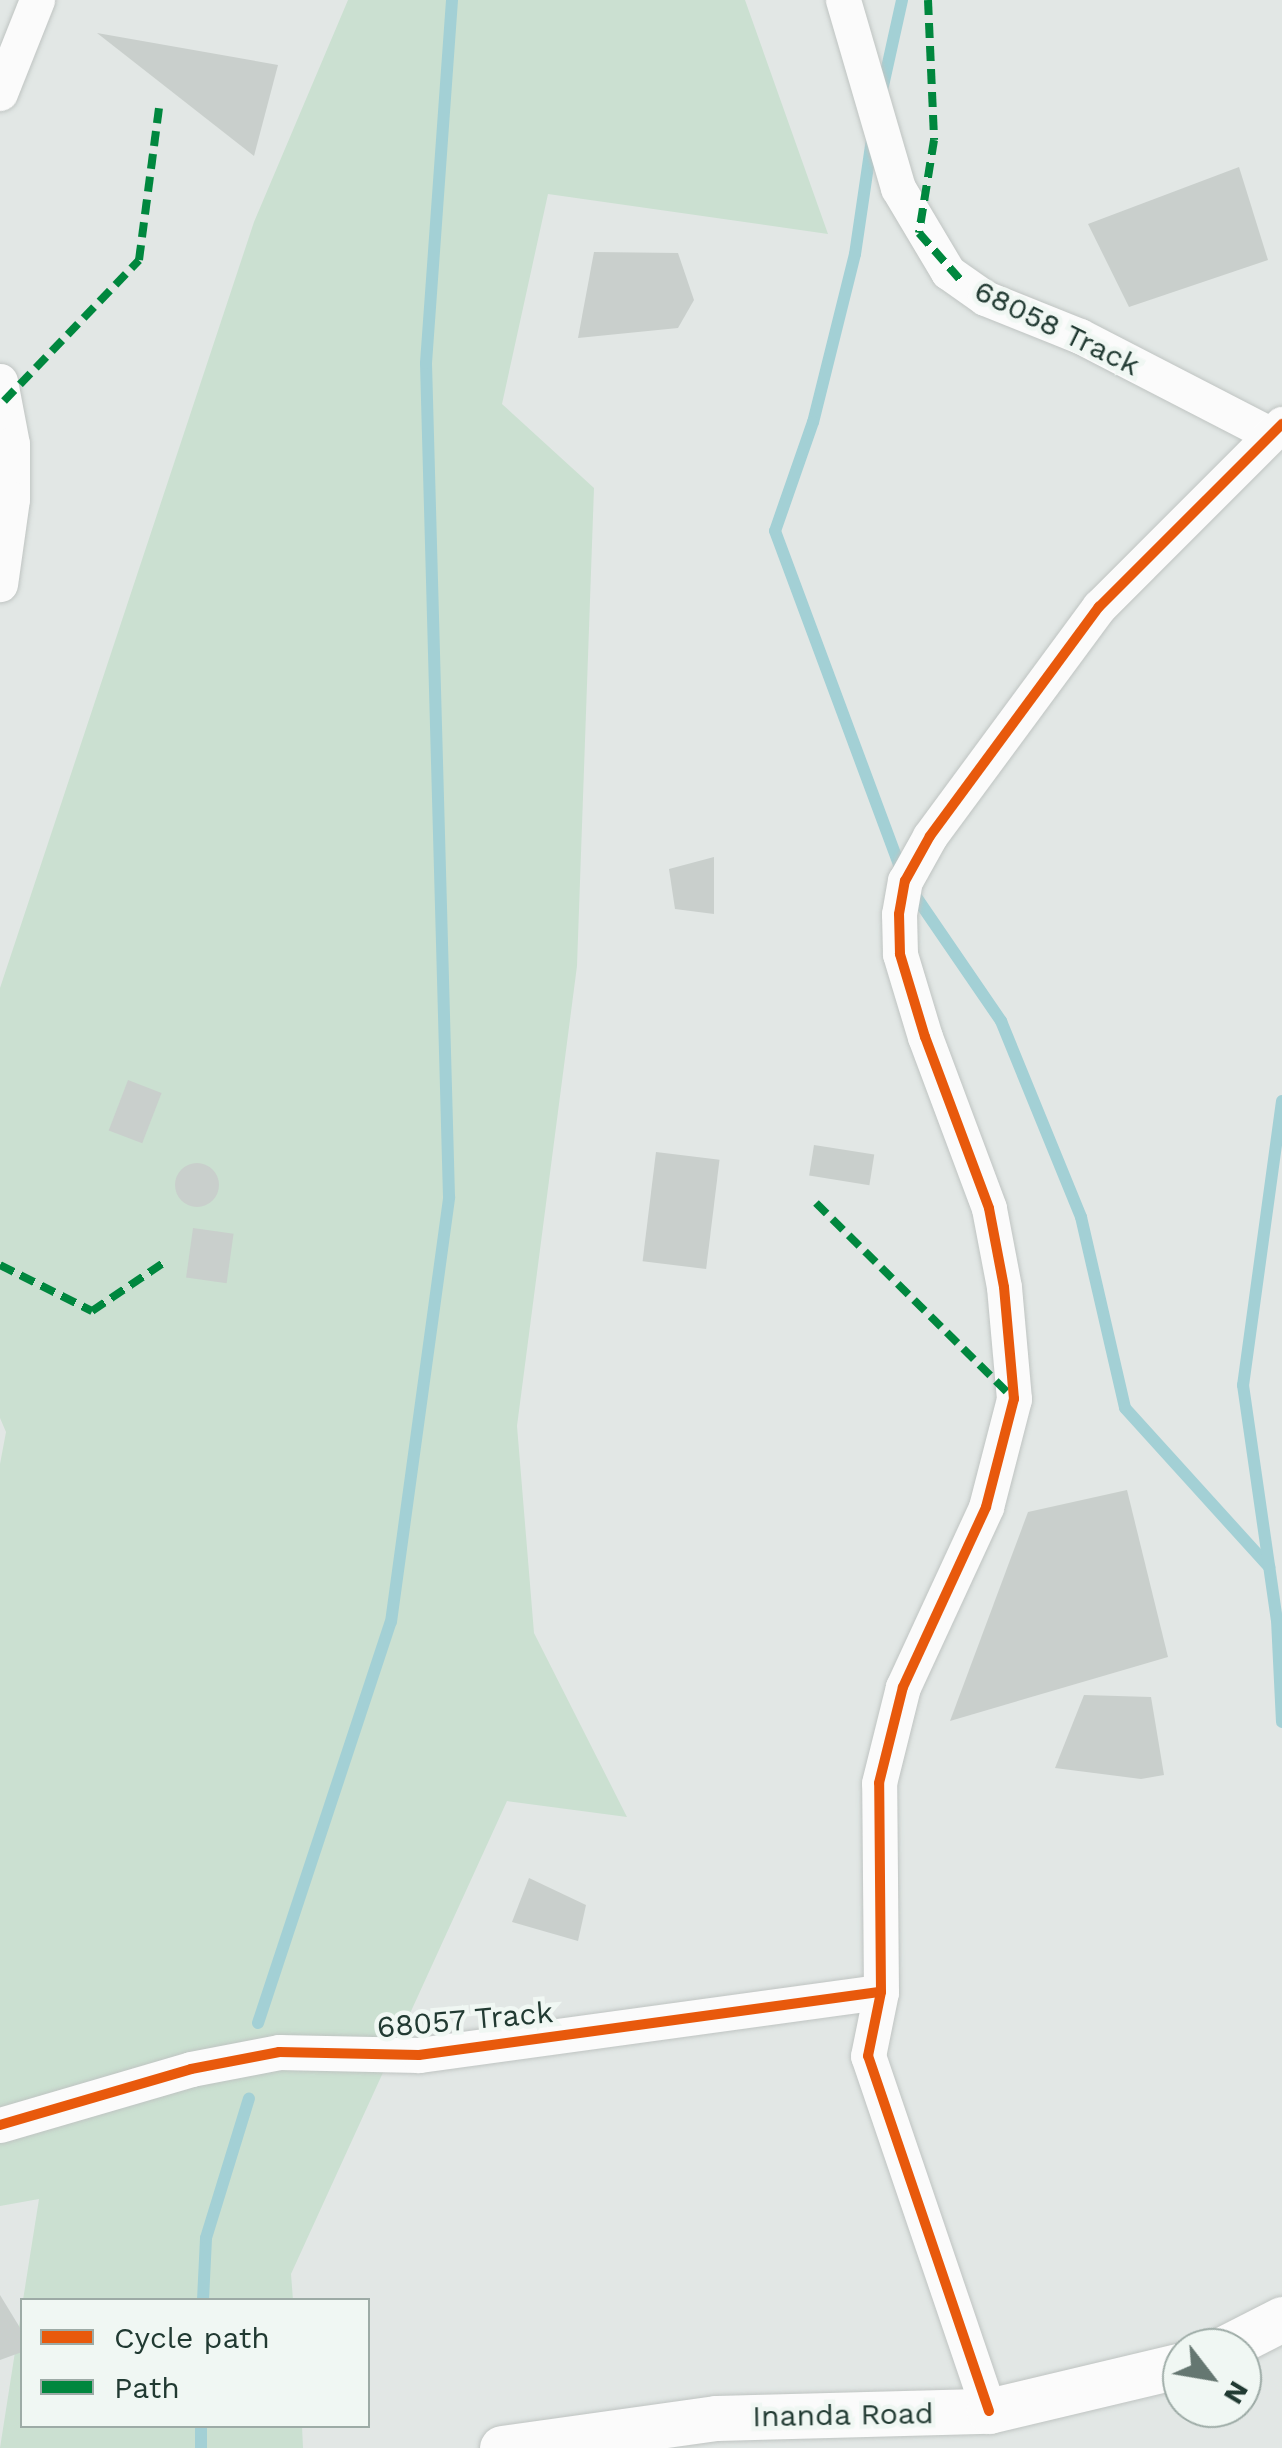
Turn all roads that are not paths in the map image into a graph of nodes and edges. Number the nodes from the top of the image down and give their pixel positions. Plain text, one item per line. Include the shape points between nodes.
1 (37, 0) edge
2 (843, 0) edge
3 (0, 93) edge
4 (0, 381) edge
5 (1276, 429) edge
6 (0, 584) edge
7 (881, 1992) junction
8 (0, 2126) edge
9 (1162, 2370) edge
10 (989, 2411) junction
11 (502, 2448) edge

1 - 3 street
2 - 5 street, 68058 Track via 898,188 948,272 986,298
4 - 6 street via 12,444
5 - 7 street via 1099,606 974,768 905,881 900,954 989,1208 1014,1399 986,1507 902,1687 878,1784
7 - 8 street, 68057 Track via 418,2055 279,2052 191,2069
7 - 10 street via 868,2056
9 - 10 street, Inanda Road
10 - 11 street, Inanda Road via 716,2418

